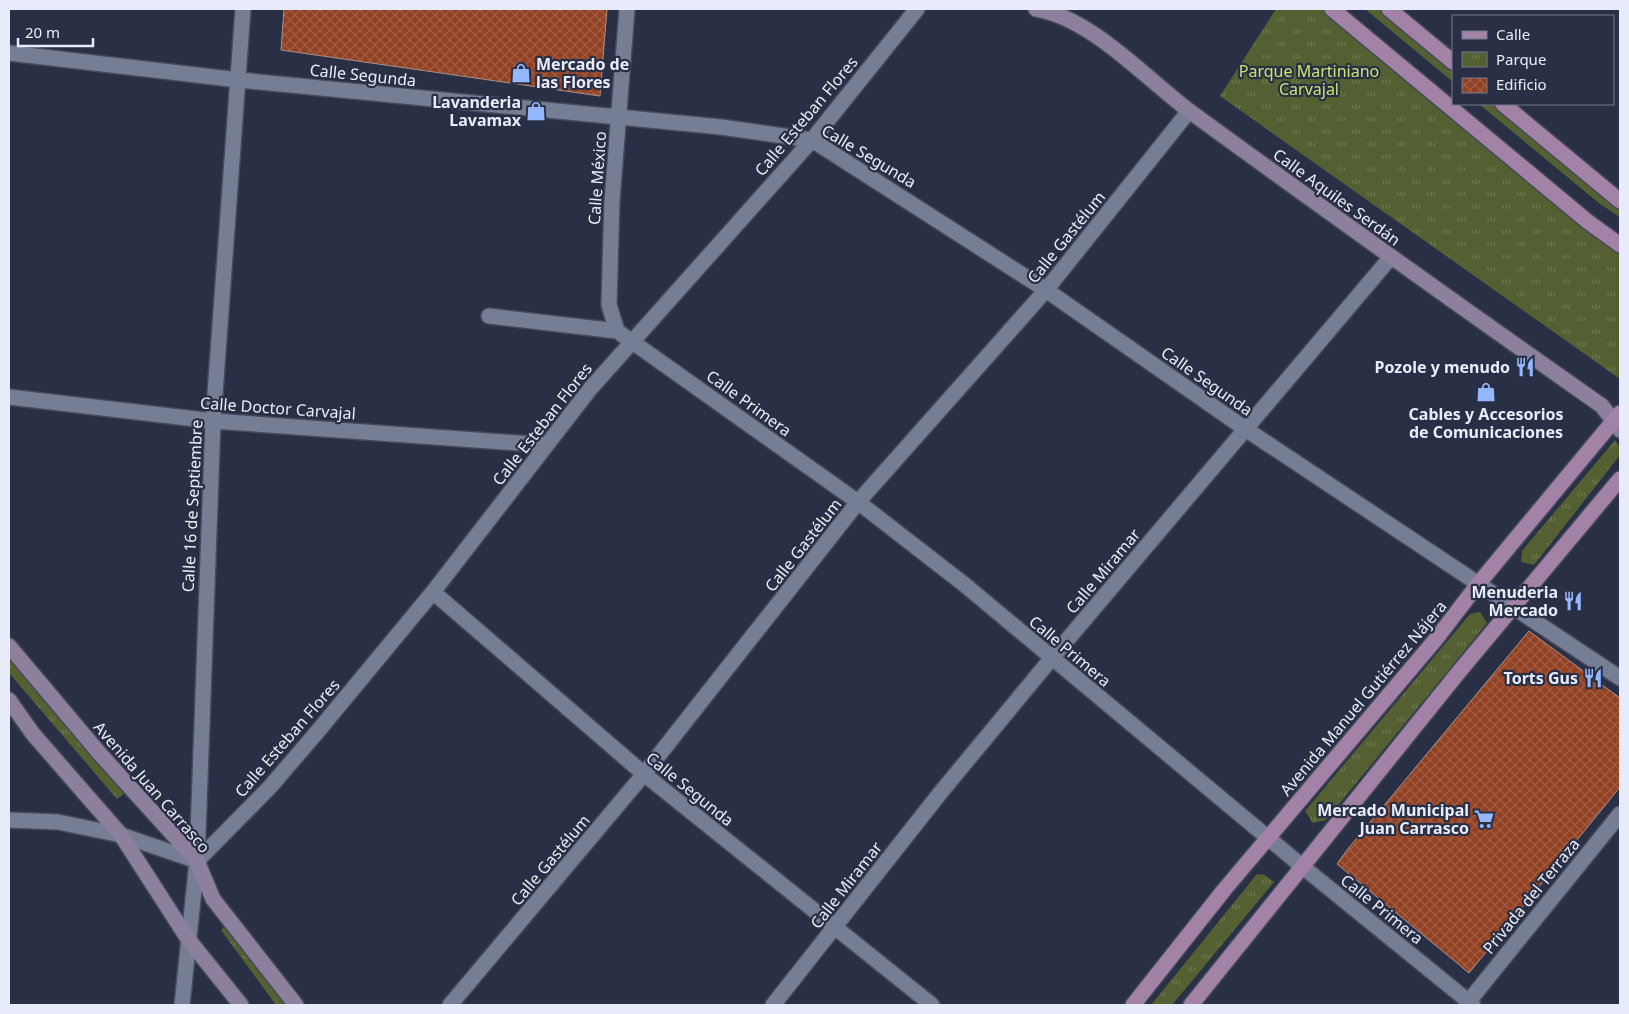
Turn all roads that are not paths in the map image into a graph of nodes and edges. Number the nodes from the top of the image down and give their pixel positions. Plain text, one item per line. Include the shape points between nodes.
1 (243, 9) edge
2 (627, 9) edge
3 (917, 9) edge
4 (1044, 9) edge
5 (1332, 9) edge
6 (1388, 9) edge
7 (9, 53) edge
8 (1452, 61) edge
9 (238, 80) junction
10 (1504, 105) edge
11 (1189, 111) junction
12 (619, 118) junction
13 (812, 140) junction
14 (1620, 201) edge
15 (1620, 245) edge
16 (1391, 257) junction
17 (1046, 290) junction
18 (489, 316) dead end
19 (617, 330) junction
20 (632, 340) junction
21 (9, 397) edge
22 (213, 421) junction
23 (1618, 422) edge
24 (1246, 430) junction
25 (546, 445) junction
26 (1620, 479) edge
27 (858, 502) junction
28 (1479, 583) junction
29 (433, 592) junction
30 (1513, 606) junction
31 (9, 646) edge
32 (1051, 659) junction
33 (1620, 678) edge
34 (9, 700) edge
35 (644, 774) junction
36 (1620, 814) edge
37 (9, 820) edge
38 (120, 835) junction
39 (1269, 837) junction
40 (197, 862) junction
41 (1303, 868) junction
42 (835, 928) junction
43 (188, 939) junction
44 (1471, 1003) edge
45 (182, 1005) edge
46 (241, 1005) edge
47 (296, 1005) edge
48 (450, 1005) edge
49 (772, 1005) edge
50 (932, 1005) edge
51 (1133, 1005) edge
52 (1190, 1005) edge

1 - 9 street, Calle 16 de Septiembre
2 - 12 street, Calle México
3 - 13 street, Calle Esteban Flores
4 - 11 street, Calle Aquiles Serdán via 1097,36
5 - 15 main road
6 - 8 main road
7 - 9 street, Calle Segunda
9 - 12 street, Calle Segunda
9 - 22 street, Calle 16 de Septiembre
10 - 14 main road
11 - 16 street, Calle Aquiles Serdán
11 - 17 street, Calle Gastélum
12 - 13 street, Calle Segunda via 721,127
12 - 19 street, Calle México via 609,305
13 - 17 street, Calle Segunda
13 - 20 street, Calle Esteban Flores
16 - 23 street, Calle Aquiles Serdán via 1602,406
16 - 24 street, Calle Miramar
17 - 24 street, Calle Segunda
17 - 27 street, Calle Gastélum
18 - 19 street
19 - 20 street
20 - 25 street, Calle Esteban Flores
20 - 27 street, Calle Primera
21 - 22 street, Calle Doctor Carvajal
22 - 25 street, Calle Doctor Carvajal
22 - 40 street, Calle 16 de Septiembre
23 - 28 main road, Avenida Manuel Gutiérrez Nájera
24 - 28 street, Calle Segunda
24 - 32 street, Calle Miramar
25 - 29 street, Calle Esteban Flores
26 - 30 main road
27 - 32 street, Calle Primera via 965,584
27 - 35 street, Calle Gastélum
28 - 30 street, Calle Segunda
28 - 39 main road, Avenida Manuel Gutiérrez Nájera via 1436,640
29 - 35 street, Calle Segunda
29 - 40 street, Calle Esteban Flores via 270,787
30 - 33 street, Calle Segunda
30 - 41 main road
31 - 40 street, Avenida Juan Carrasco
32 - 39 street, Calle Primera
32 - 42 street, Calle Miramar
34 - 38 street via 33,734
35 - 42 street, Calle Segunda
35 - 48 street, Calle Gastélum
36 - 44 street, Privada del Terraza
37 - 38 street via 58,822
38 - 40 street
38 - 43 street
39 - 41 street, Calle Primera
39 - 51 main road, Avenida Manuel Gutiérrez Nájera
40 - 43 street, Calle 16 de Septiembre
40 - 47 street, Avenida Juan Carrasco via 213,899
41 - 44 street, Calle Primera
41 - 52 main road
42 - 49 street, Calle Miramar
42 - 50 street, Calle Segunda
43 - 45 street, Calle 16 de Septiembre
43 - 46 street

